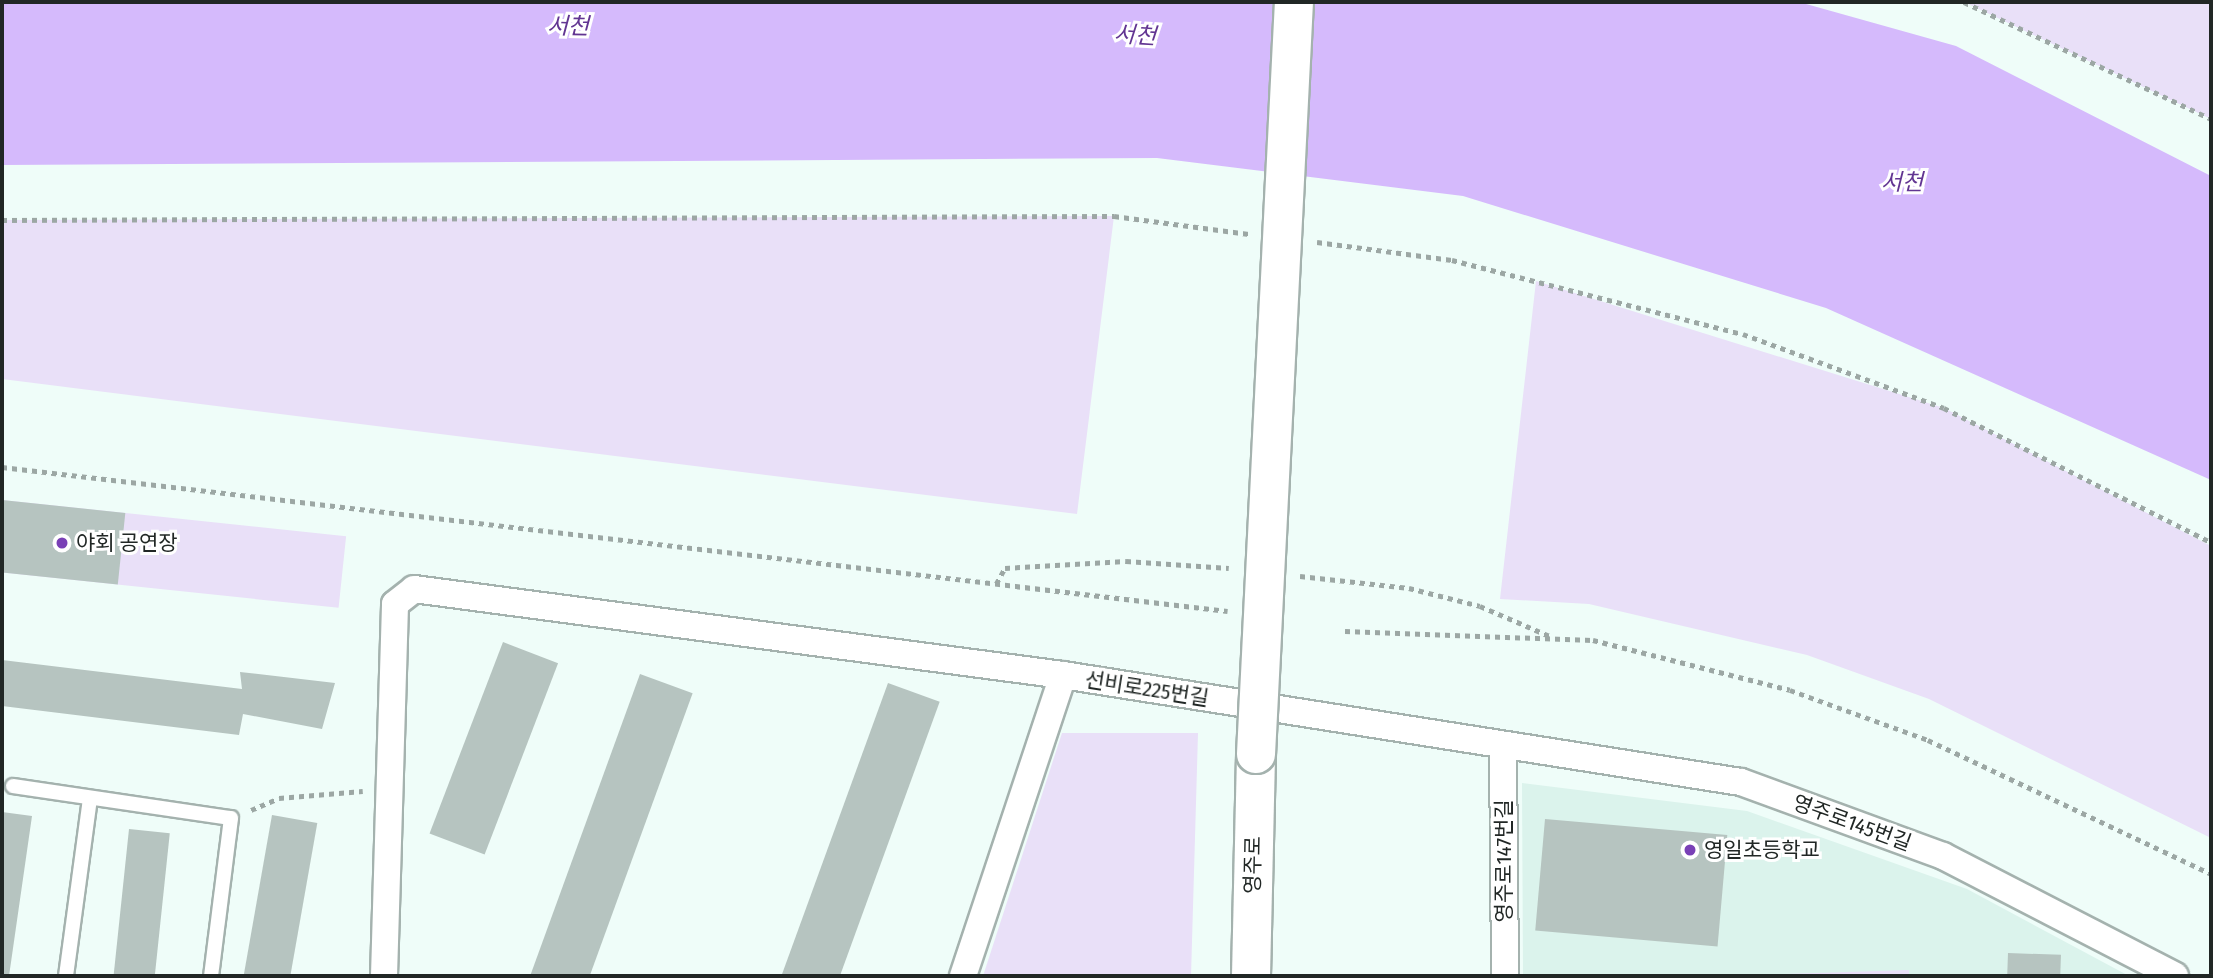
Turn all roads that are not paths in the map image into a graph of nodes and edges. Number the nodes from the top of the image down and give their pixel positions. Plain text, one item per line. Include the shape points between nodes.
1 (1294, 2) edge
2 (1063, 675) junction
3 (1503, 747) junction
4 (13, 786) dead end
5 (90, 799) junction
6 (66, 976) edge
7 (211, 976) edge
8 (384, 976) edge
9 (963, 976) edge
10 (1251, 976) edge
11 (1505, 976) edge
12 (2175, 976) edge

1 - 10 main road, 영주로, bridge via 1256,754
2 - 3 street, 선비로225번길
2 - 8 street via 414,589 395,604
2 - 9 street, 선비로225번길
3 - 11 street, 영주로147번길
3 - 12 street, 영주로145번길 via 1741,782 1943,856
4 - 5 lane
5 - 6 lane
5 - 7 lane via 231,818

